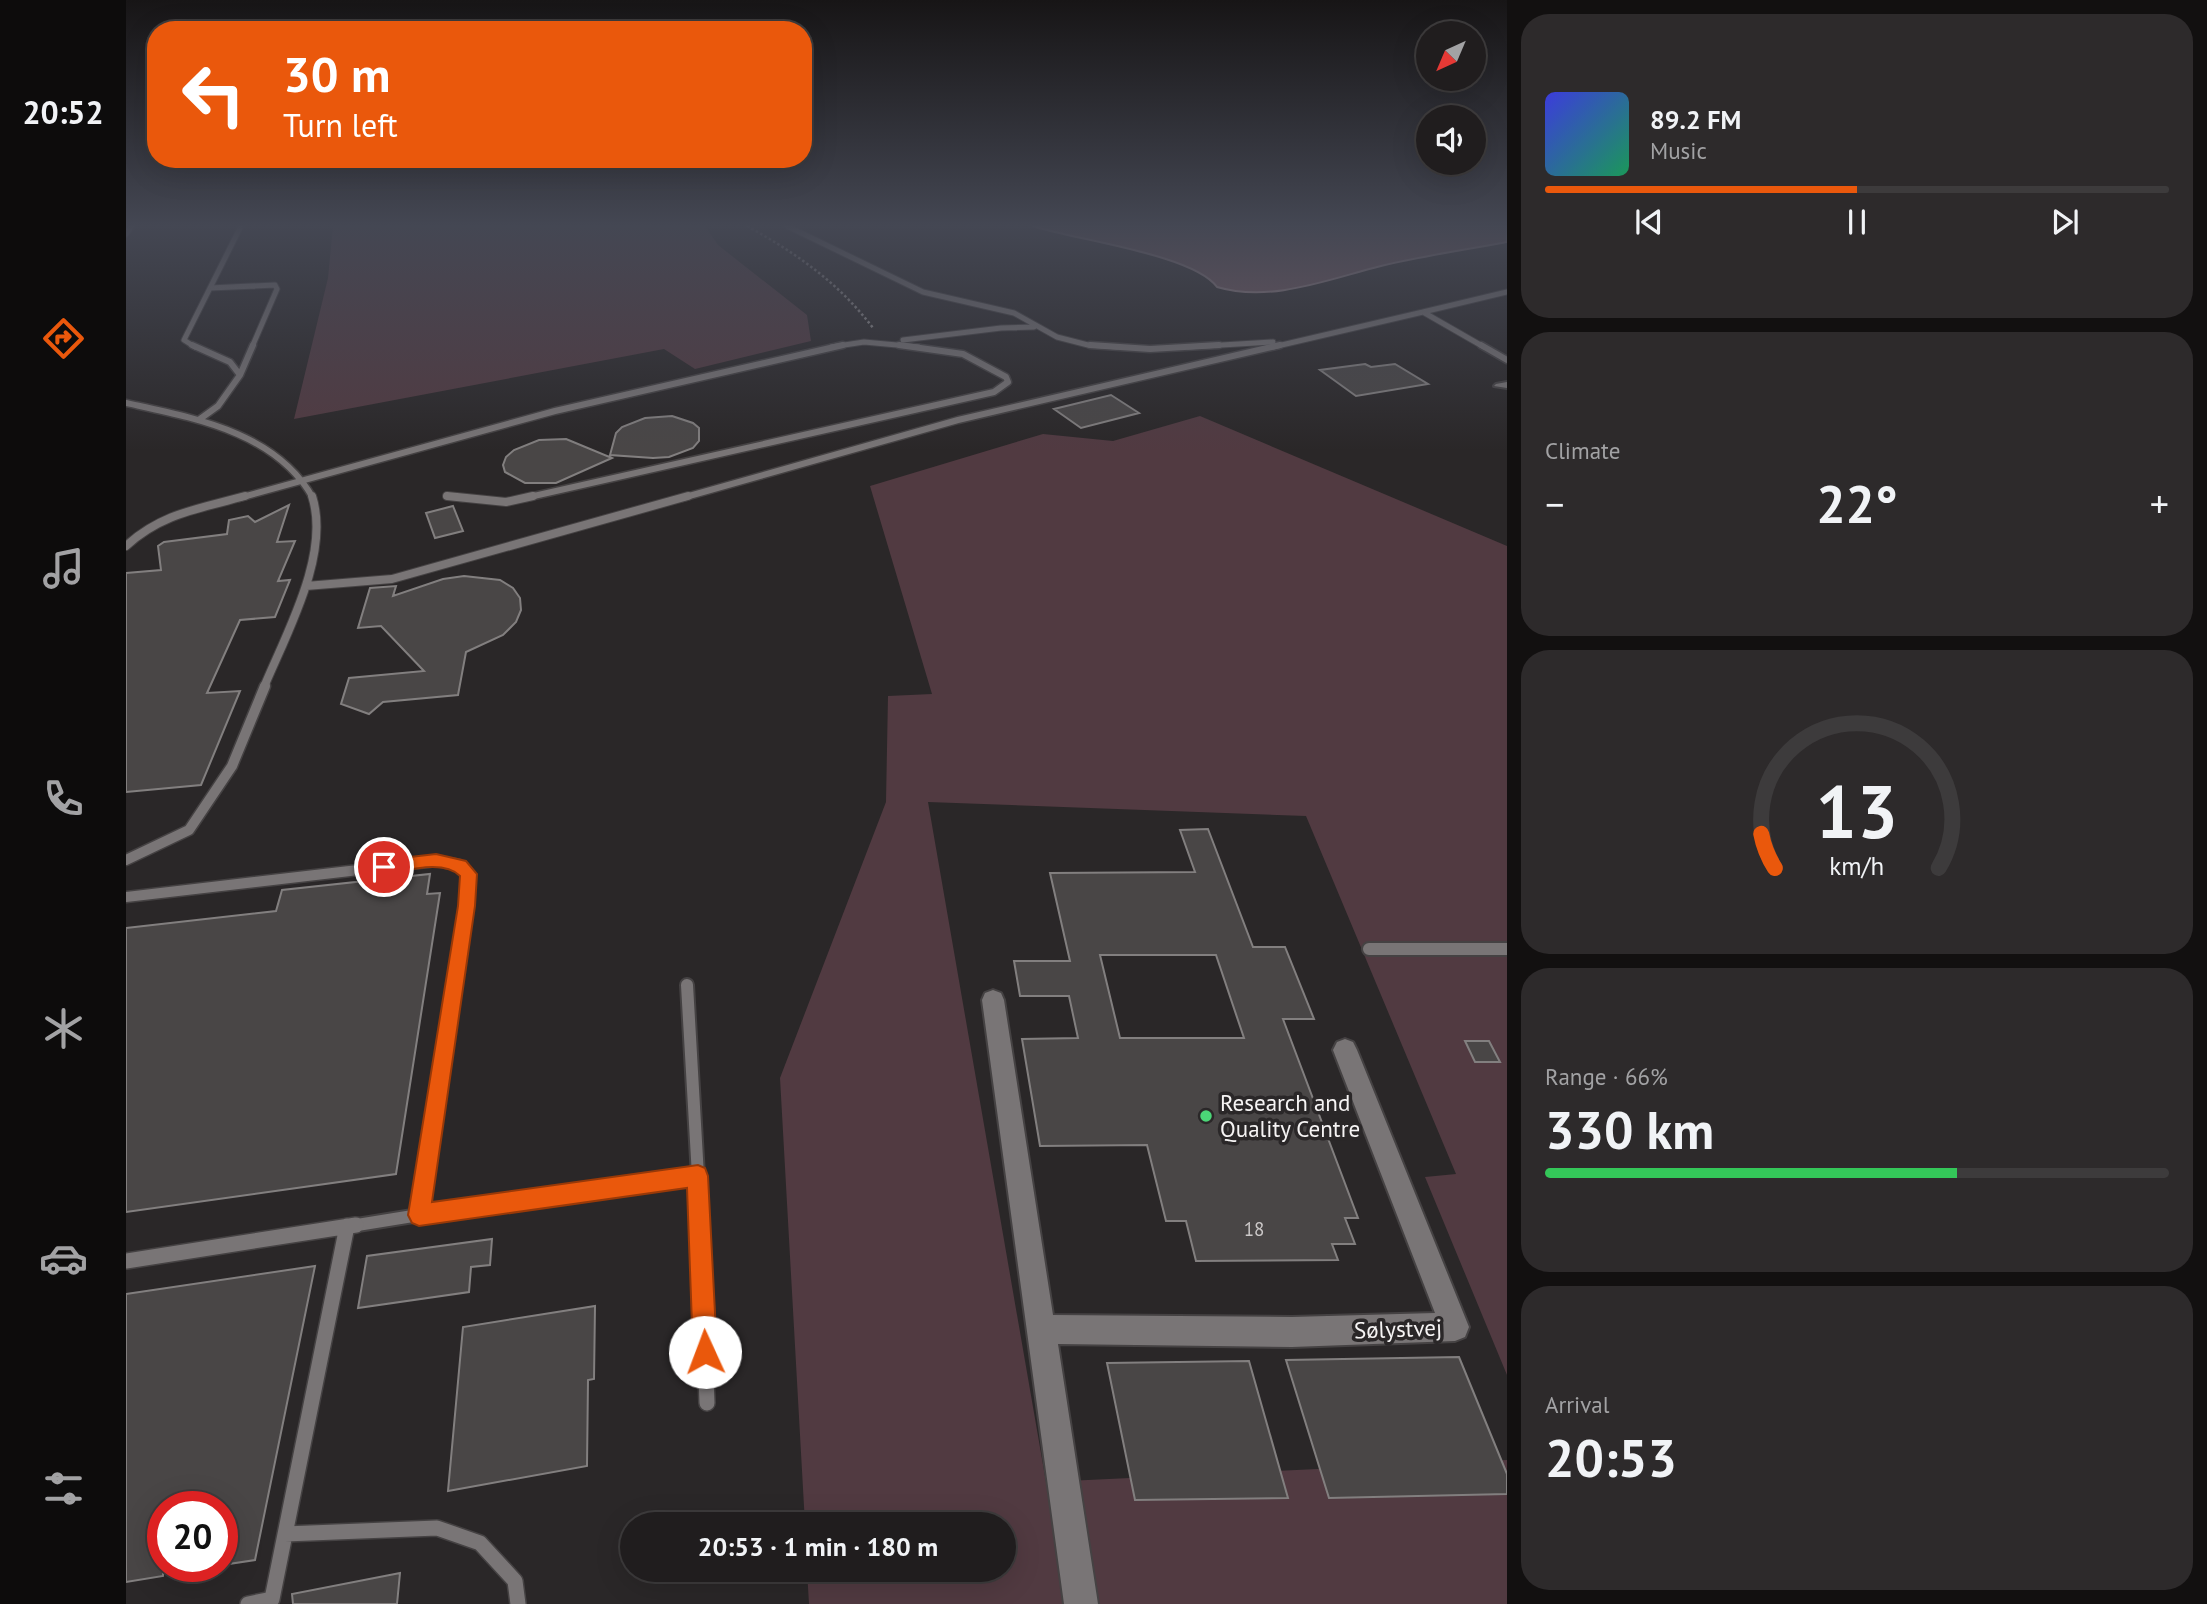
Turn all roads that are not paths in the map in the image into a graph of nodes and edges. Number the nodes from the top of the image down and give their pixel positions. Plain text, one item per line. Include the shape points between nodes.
1 (204, 301) edge
2 (272, 301) edge
3 (953, 301) edge
4 (1470, 301) edge
5 (1423, 312) junction
6 (1037, 327) junction
7 (864, 342) junction
8 (1284, 342) junction
9 (1507, 360) edge
10 (240, 374) junction
11 (126, 403) edge
12 (200, 419) junction
13 (302, 479) junction
14 (447, 496) dead end
15 (126, 546) edge
16 (306, 586) junction
17 (126, 860) edge
18 (126, 897) edge
19 (1369, 949) dead end
20 (1507, 949) edge
21 (687, 985) dead end
22 (993, 1000) dead end
23 (1345, 1050) dead end
24 (698, 1176) junction
25 (419, 1215) junction
26 (347, 1226) junction
27 (126, 1261) edge
28 (1042, 1329) junction
29 (707, 1403) dead end
30 (285, 1534) junction
31 (247, 1604) edge
32 (518, 1604) edge
33 (1081, 1604) edge

1 - 10 lane via 184,340 194,349 226,358
2 - 10 lane
3 - 6 lane via 1014,313
4 - 5 lane
5 - 8 lane
5 - 9 lane
6 - 7 lane via 982,328 946,336
6 - 8 lane via 1057,337 1122,349
7 - 13 lane via 555,411
7 - 14 lane via 963,354 1008,382 994,392 506,502
8 - 16 lane via 958,420 392,579
10 - 12 lane via 218,406
11 - 12 lane
12 - 13 lane via 261,445
13 - 15 lane via 172,516 148,526
13 - 16 lane via 318,518
16 - 17 lane via 232,766 189,830
18 - 25 lane via 436,861 460,865 468,874 467,906
19 - 20 lane
21 - 24 lane
22 - 28 street
23 - 28 street, Sølystvej via 1455,1327 1292,1332
24 - 25 lane
24 - 29 lane
25 - 26 lane
26 - 27 lane
26 - 30 lane
28 - 33 street
30 - 31 lane via 272,1600
30 - 32 lane via 437,1528 480,1543 515,1581

